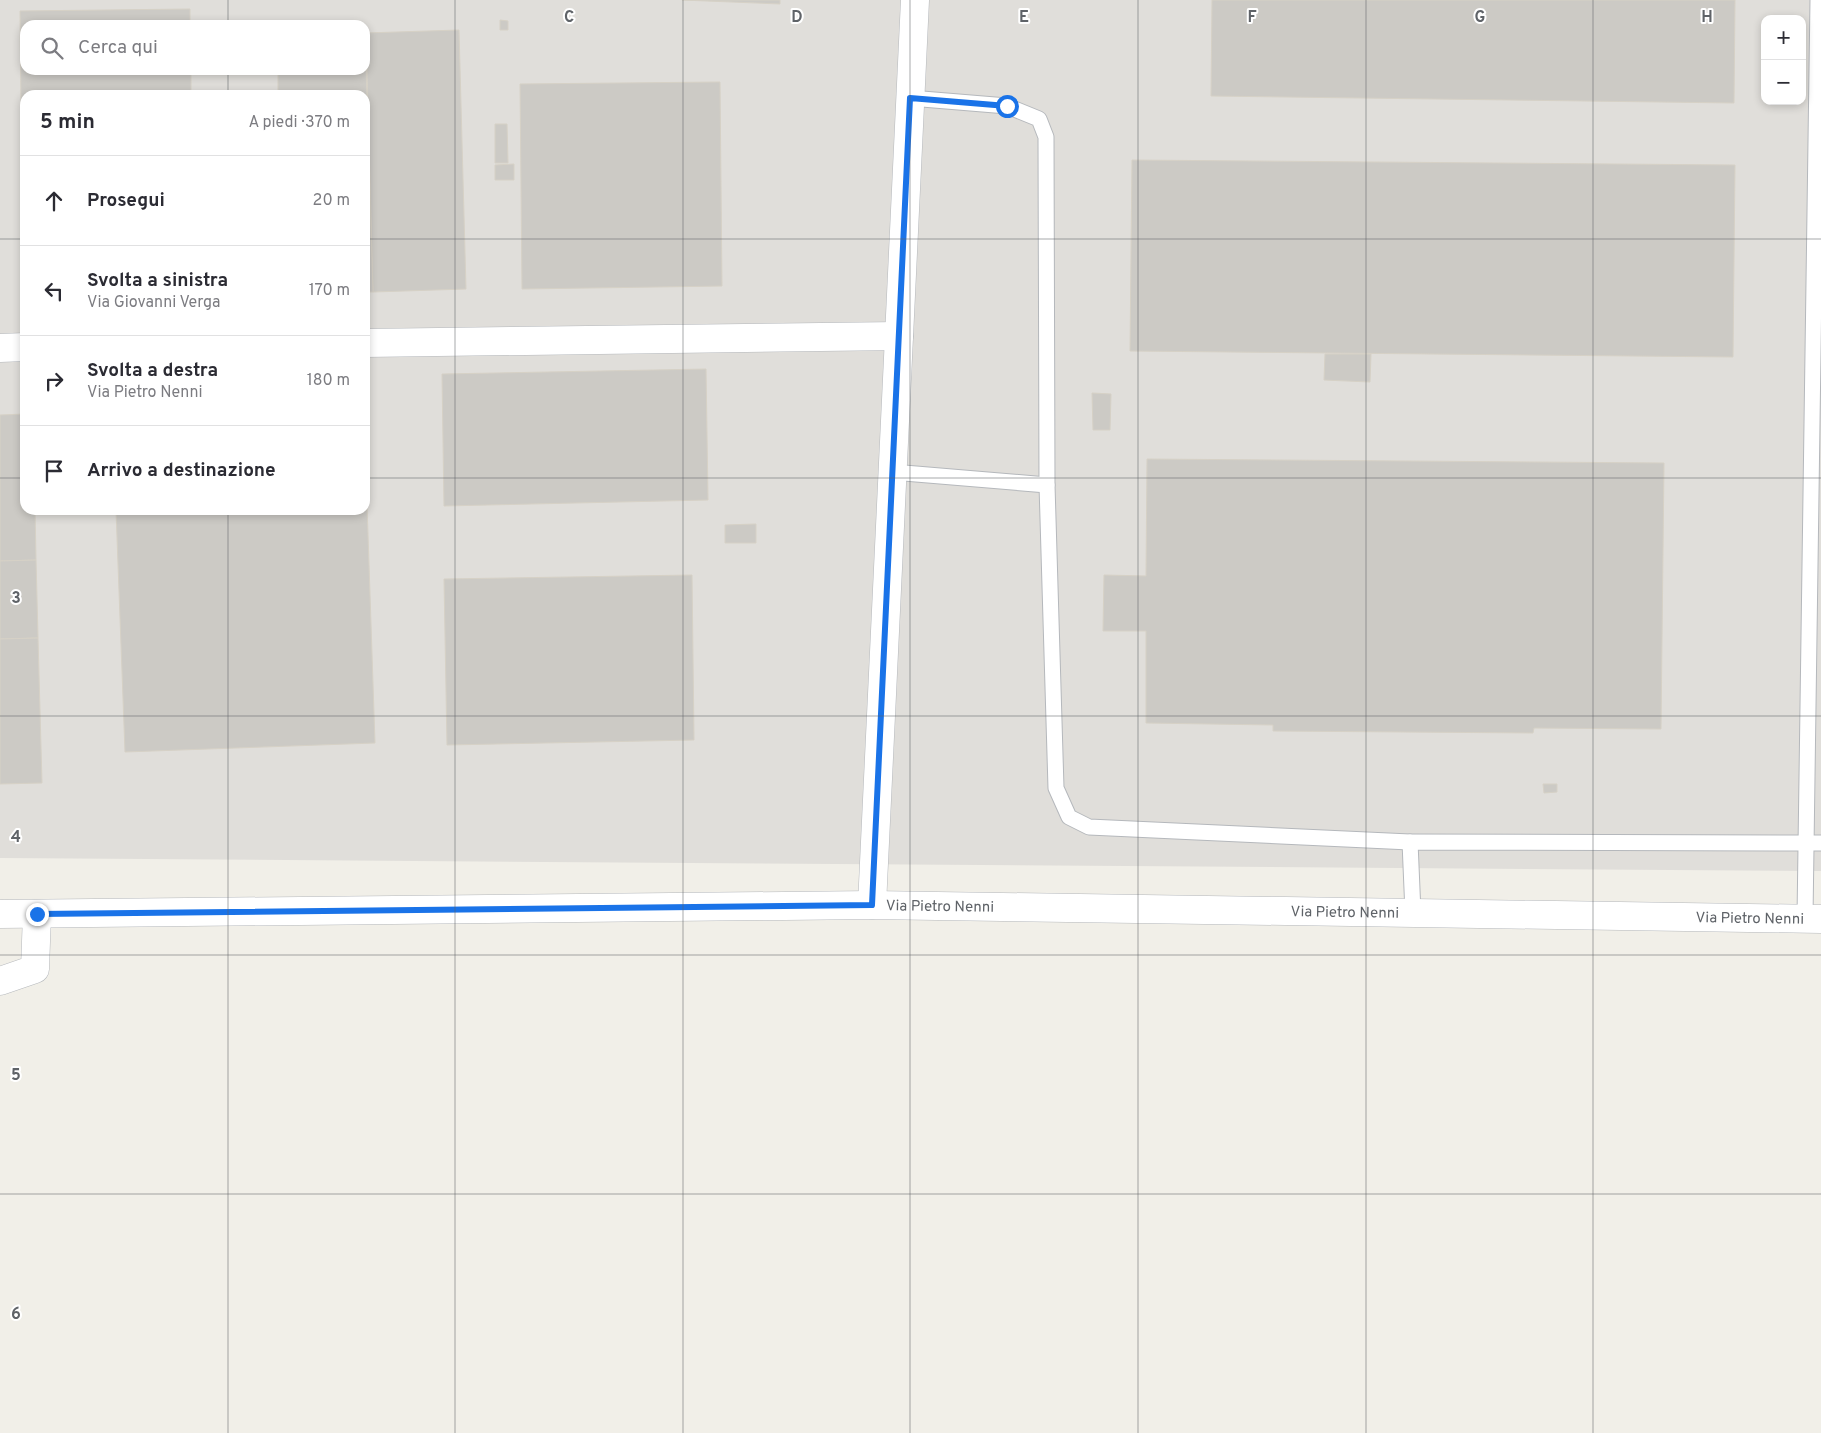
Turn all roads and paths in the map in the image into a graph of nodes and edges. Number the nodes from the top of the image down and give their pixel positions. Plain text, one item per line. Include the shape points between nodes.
1 (915, 0) edge
2 (1818, 0) edge
3 (910, 98) junction
4 (899, 336) junction
5 (370, 343) edge
6 (20, 347) edge
7 (0, 348) edge
8 (892, 472) junction
9 (1048, 485) junction
10 (1410, 842) junction
11 (1814, 843) edge
12 (872, 905) junction
13 (1412, 913) junction
14 (0, 914) edge
15 (37, 914) junction
16 (1813, 918) edge
17 (0, 981) edge

1 - 3 street
2 - 11 lane
3 - 4 street
3 - 9 lane via 1007,106 1039,119 1046,137
4 - 5 street
4 - 8 street
6 - 7 street
8 - 9 lane
8 - 12 street
9 - 10 lane via 1056,788 1069,817 1089,827
10 - 11 lane
10 - 13 lane
11 - 16 lane
12 - 13 street, Via Pietro Nenni
12 - 15 street, Via Pietro Nenni
13 - 16 street, Via Pietro Nenni
14 - 15 street, Via Pietro Nenni
15 - 17 street via 35,969

